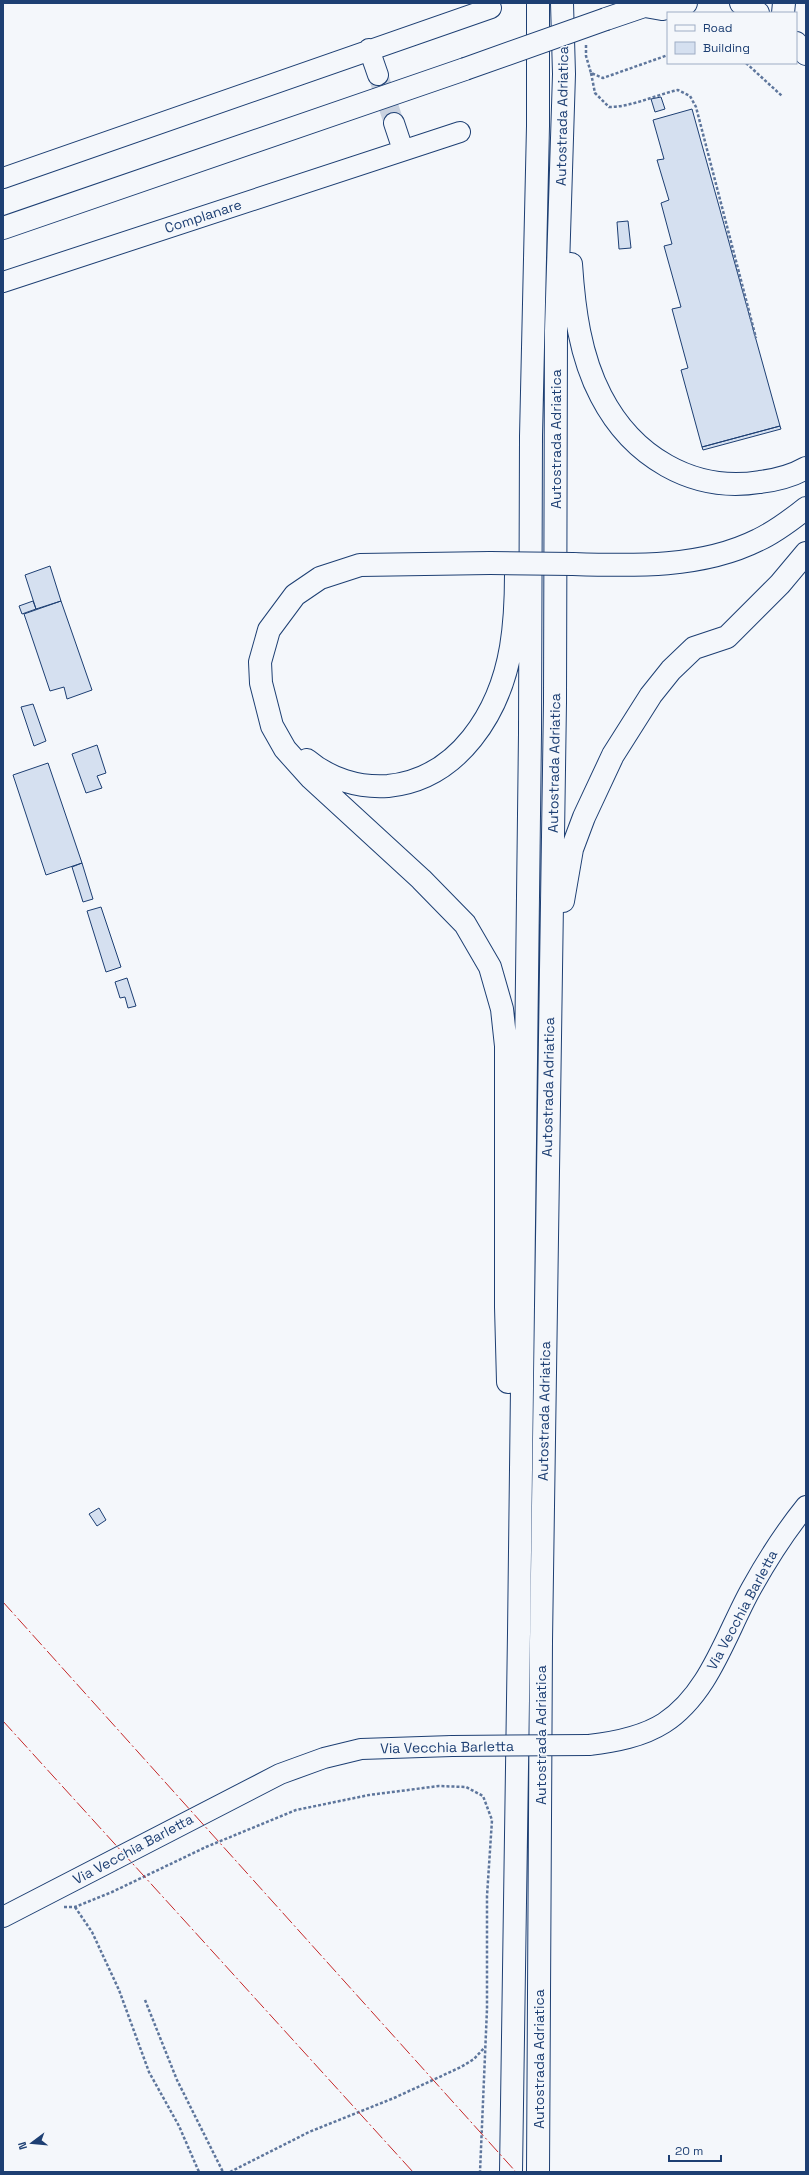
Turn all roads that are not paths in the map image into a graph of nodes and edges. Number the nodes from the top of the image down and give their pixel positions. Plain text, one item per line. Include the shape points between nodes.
1 (538, 3) edge
2 (562, 3) edge
3 (686, 3) edge
4 (741, 3) edge
5 (649, 4) edge
6 (491, 8) dead end
7 (756, 12) edge
8 (797, 44) edge
9 (369, 49) junction
10 (806, 54) edge
11 (564, 74) junction
12 (378, 75) tunnel mouth
13 (394, 123) tunnel mouth
14 (538, 126) junction
15 (460, 132) dead end
16 (403, 150) junction
17 (3, 178) edge
18 (3, 228) edge
19 (3, 282) edge
20 (806, 468) edge
21 (806, 508) edge
22 (806, 553) edge
23 (262, 695) junction
24 (546, 1212) junction
25 (806, 1506) edge
26 (520, 1633) junction
27 (3, 1917) edge
28 (511, 2172) edge
29 (538, 2172) edge

1 - 14 main road, Autostrada Adriatica
2 - 11 main road, Autostrada Adriatica
3 - 5 main road via 662,9
4 - 7 main road
5 - 18 main road, bridge
6 - 9 street
8 - 10 main road
9 - 12 street
9 - 17 street
11 - 20 main road via 569,232 575,309 593,377 612,415 645,451 692,478 726,485 746,485 776,480
11 - 24 main road, Autostrada Adriatica via 556,331 555,702
13 - 16 street
14 - 23 main road via 520,320 516,596 511,646 497,697 475,737 442,767 422,779 401,785 379,787 338,780 310,763 291,746
14 - 26 main road, Autostrada Adriatica via 531,436
15 - 16 street, Complanare
16 - 19 street, Complanare
21 - 23 main road, bridge via 758,540 726,552 692,560 659,564 360,565 320,578 295,595 269,630 260,662
22 - 24 main road via 780,584 727,637 694,648 671,670 631,723 584,817 572,849 566,878
23 - 26 main road via 272,726 285,749 311,778 372,833 465,924 490,966 496,987 502,1009 506,1046 506,1307
24 - 29 main road, Autostrada Adriatica
25 - 27 street, Via Vecchia Barletta, bridge via 792,1523 751,1590 707,1676 677,1713 664,1723 628,1738 589,1744 361,1749 324,1758 280,1774
26 - 28 main road, Autostrada Adriatica

